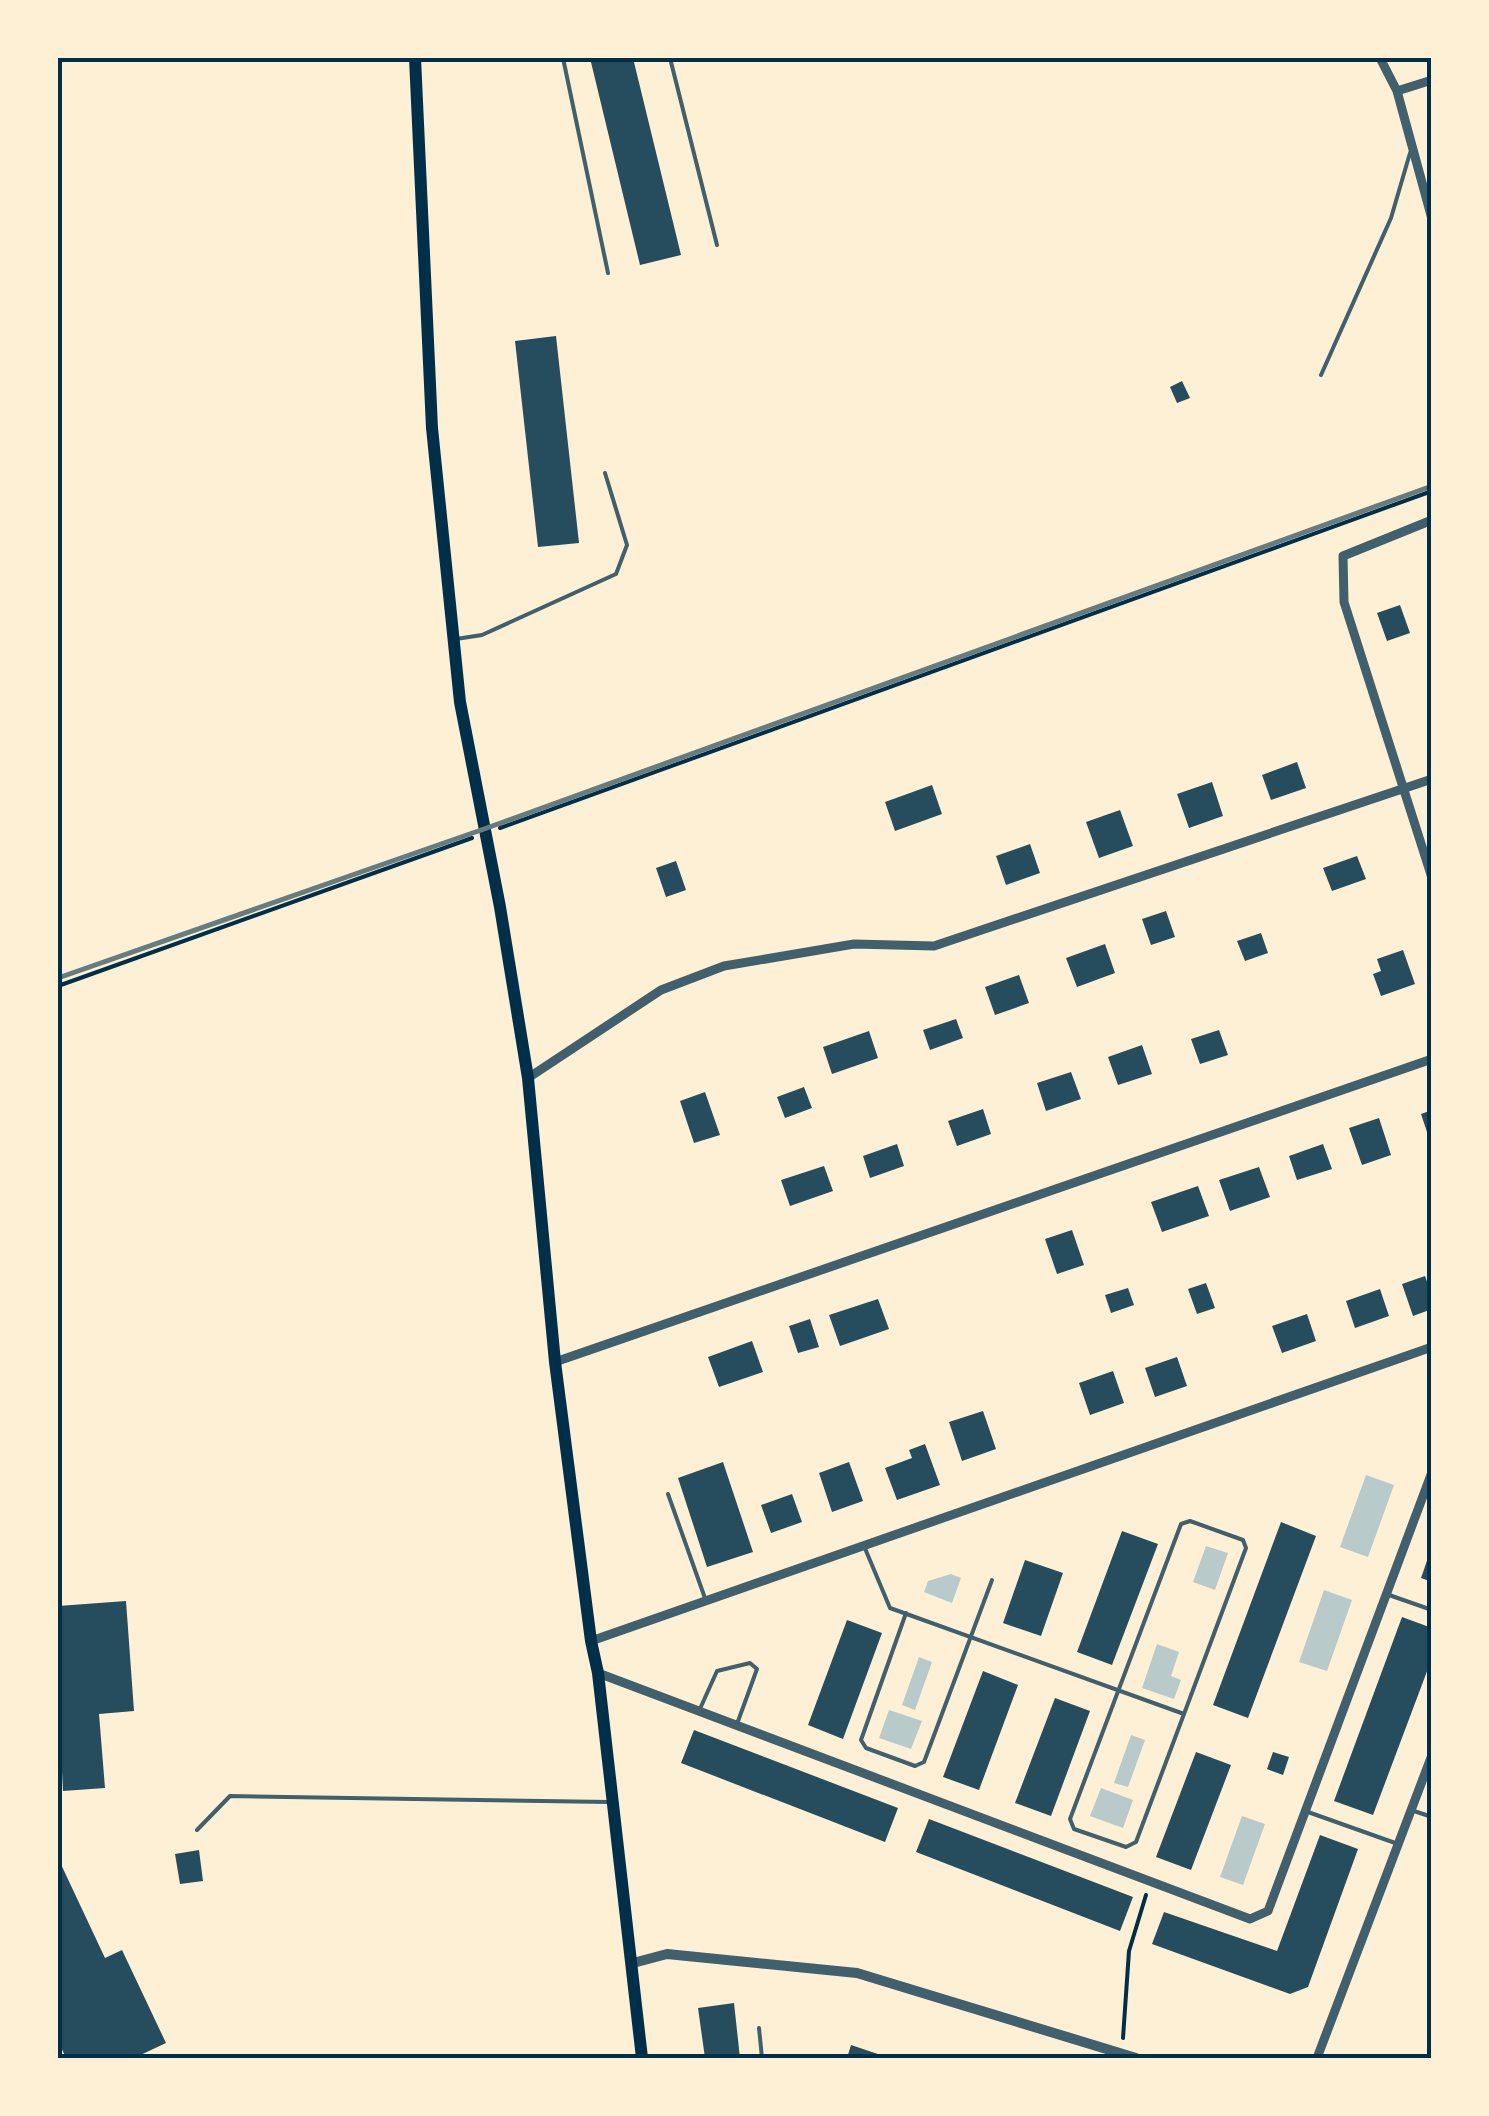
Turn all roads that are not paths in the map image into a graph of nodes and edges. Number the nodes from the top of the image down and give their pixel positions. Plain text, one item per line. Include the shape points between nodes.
1 (415, 58) edge
2 (564, 58) edge
3 (670, 58) edge
4 (1380, 58) edge
5 (1432, 80) edge
6 (1397, 91) junction
7 (1411, 149) junction
8 (1432, 220) edge
9 (717, 245) dead end
10 (608, 273) dead end
11 (1321, 375) dead end
12 (605, 473) dead end
13 (1432, 520) edge
14 (454, 640) junction
15 (1432, 779) edge
16 (1403, 789) junction
17 (1432, 878) edge
18 (1432, 1059) edge
19 (528, 1078) junction
20 (1432, 1347) edge
21 (555, 1362) junction
22 (1432, 1472) edge
23 (668, 1494) dead end
24 (864, 1546) junction
25 (992, 1580) dead end
26 (1386, 1594) junction
27 (706, 1601) junction
28 (1432, 1610) edge
29 (906, 1613) junction
30 (970, 1637) junction
31 (591, 1641) junction
32 (598, 1672) junction
33 (1119, 1690) junction
34 (700, 1711) junction
35 (1184, 1714) junction
36 (737, 1725) junction
37 (1432, 1756) edge
38 (614, 1802) junction
39 (1411, 1810) junction
40 (1305, 1811) junction
41 (1432, 1817) edge
42 (198, 1830) dead end
43 (1398, 1844) junction
44 (633, 1963) junction
45 (759, 2028) dead end
46 (1121, 2056) edge
47 (642, 2058) edge
48 (762, 2058) edge
49 (1136, 2058) edge
50 (1317, 2058) edge

1 - 14 main road via 432,428
2 - 10 lane
3 - 9 lane
4 - 6 street
5 - 6 street
6 - 7 street
7 - 8 street
7 - 11 lane via 1391,218
12 - 14 lane via 627,545 616,574 482,635
13 - 16 street via 1343,556 1344,602
14 - 19 main road
15 - 16 street
16 - 17 street
16 - 19 street via 934,946 854,944 724,966 662,990
18 - 21 street
19 - 21 main road
20 - 24 street
21 - 31 main road
22 - 26 street
23 - 27 lane
24 - 27 street
24 - 29 lane via 890,1608
25 - 30 lane
26 - 28 lane
26 - 40 street
27 - 31 street
29 - 30 lane
29 - 30 lane via 861,1740 866,1748 915,1766 924,1762
30 - 33 lane
31 - 32 main road
32 - 34 street
32 - 38 main road
33 - 35 lane
33 - 35 lane via 1070,1819 1074,1828 1126,1848 1136,1842
33 - 35 lane via 1180,1524 1190,1521 1243,1540 1246,1548
34 - 36 street
34 - 36 lane via 712,1676 750,1663 757,1669
36 - 40 street via 1250,1919 1268,1911
37 - 39 street
38 - 42 lane via 230,1796
38 - 44 main road
39 - 41 lane
39 - 43 street
40 - 43 lane
43 - 50 street
44 - 46 street via 666,1954 858,1973
44 - 47 main road
45 - 48 lane
46 - 49 street

